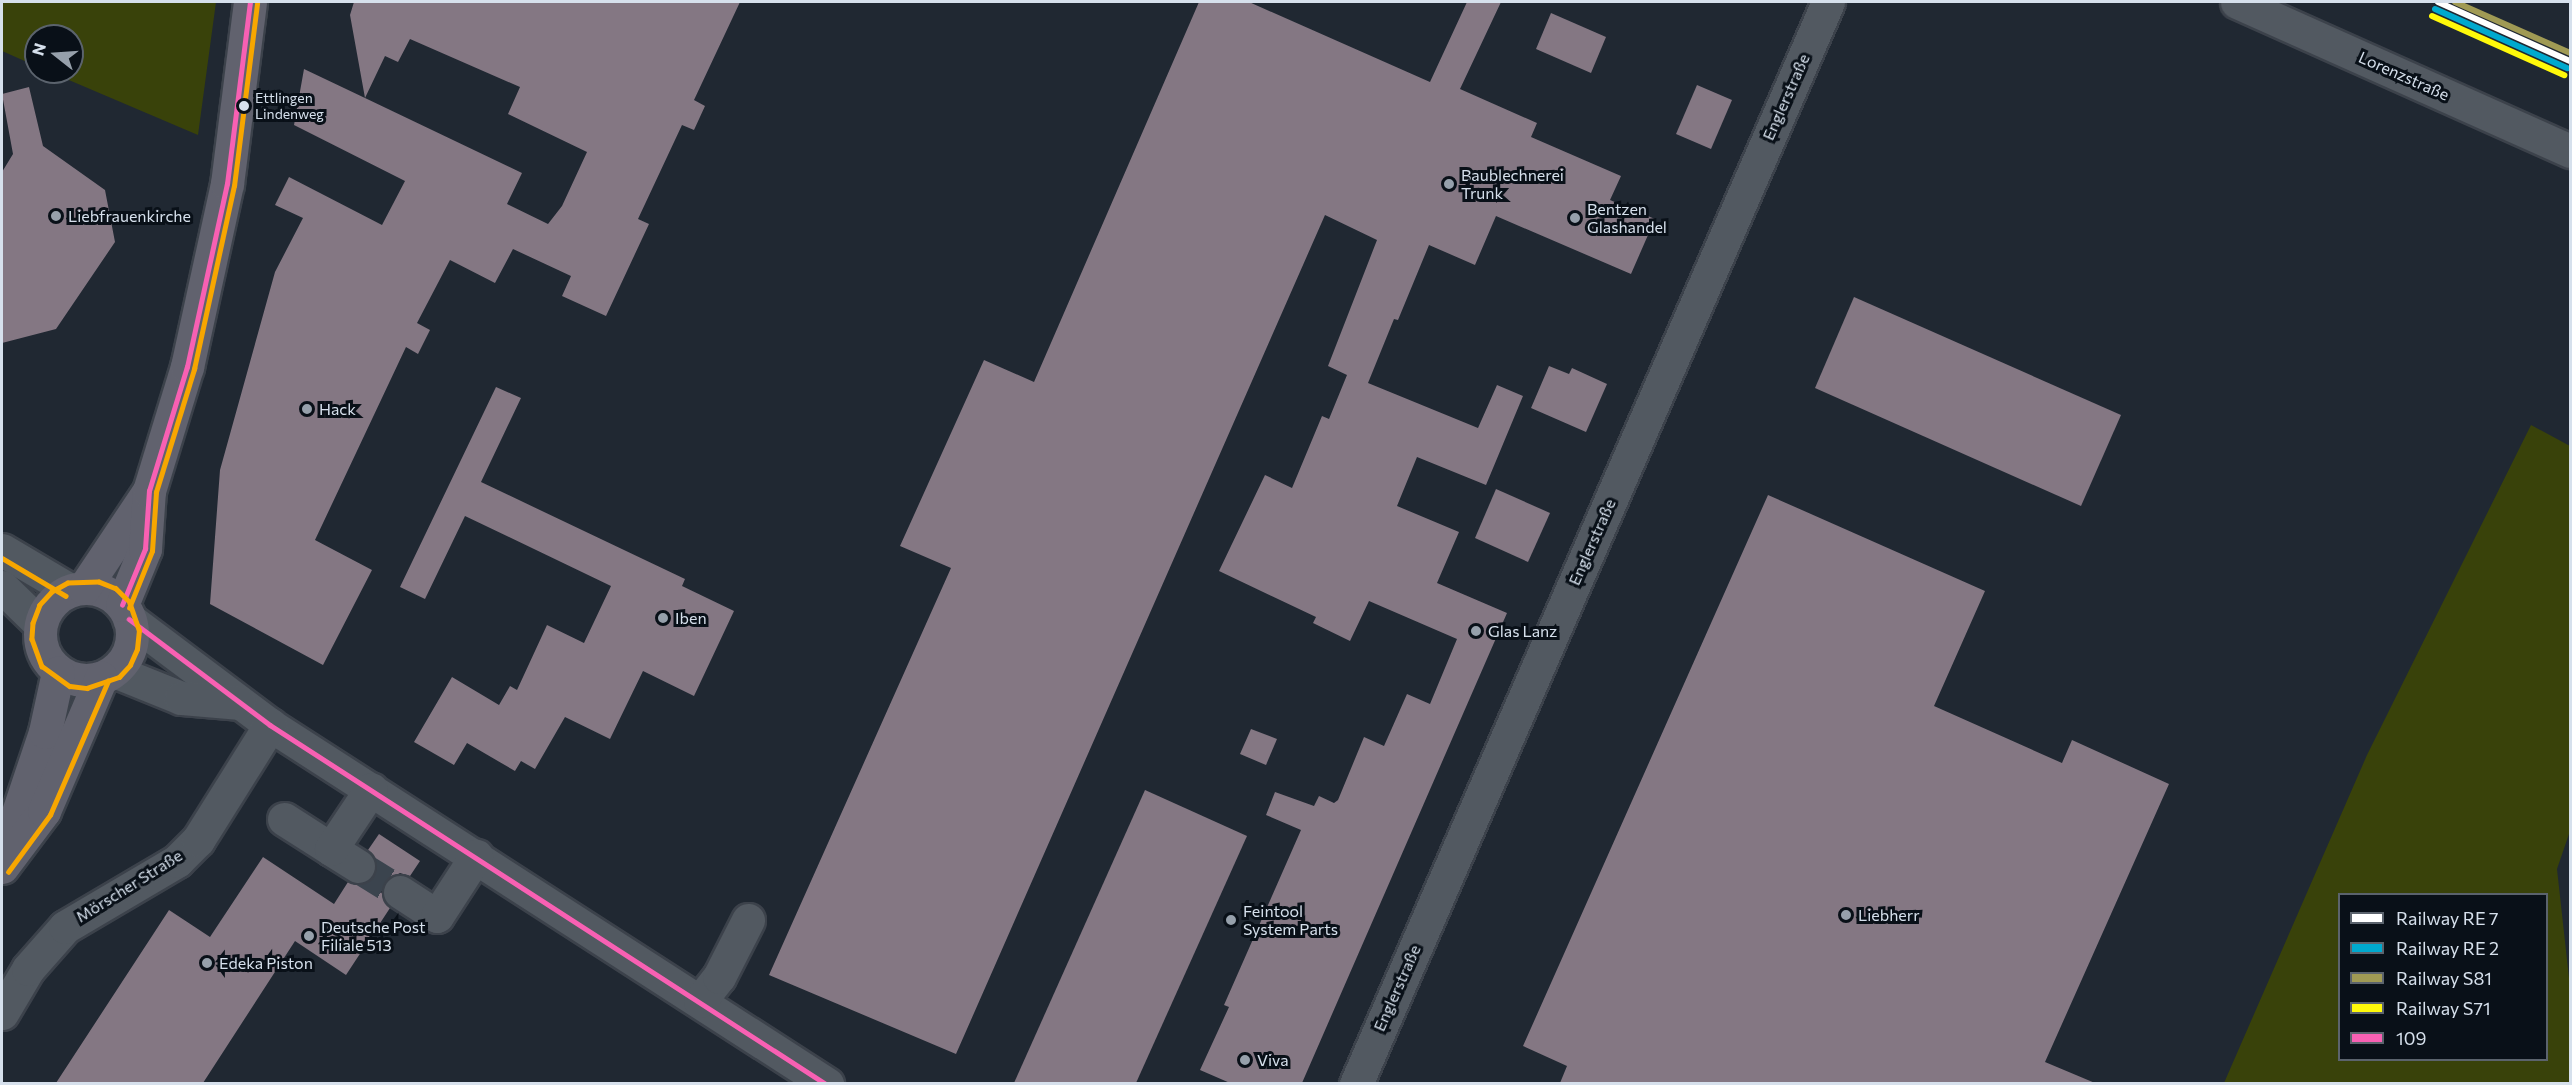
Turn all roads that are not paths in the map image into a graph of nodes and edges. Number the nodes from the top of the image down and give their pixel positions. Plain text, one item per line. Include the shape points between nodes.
1 (250, 2) edge
2 (1828, 2) edge
3 (2237, 2) edge
4 (2571, 151) edge
5 (148, 490) junction
6 (2, 550) edge
7 (2, 587) edge
8 (77, 589) junction
9 (126, 612) junction
10 (40, 624) junction
11 (58, 672) junction
12 (108, 675) junction
13 (239, 703) junction
14 (270, 725) junction
15 (371, 789) junction
16 (284, 819) dead end
17 (331, 849) junction
18 (476, 856) junction
19 (2, 865) edge
20 (358, 866) tunnel mouth
21 (400, 892) tunnel mouth
22 (748, 920) dead end
23 (700, 1001) junction
24 (2, 1013) edge
25 (827, 1083) edge
26 (1356, 1083) edge

1 - 5 main road via 227,184 187,367
2 - 26 street, Englerstraße
3 - 4 street, Lorenzstraße
5 - 8 main road
5 - 9 main road via 145,549
6 - 8 street
7 - 10 street
8 - 9 main road via 105,592
8 - 10 main road via 46,609
9 - 12 main road via 130,648
9 - 13 street
10 - 11 main road via 42,650
11 - 12 main road via 71,679
11 - 19 main road via 45,732
12 - 13 street via 181,698
12 - 19 main road via 44,812
13 - 14 street
14 - 15 street
14 - 24 street, Mörscher Straße via 198,840 177,861 65,927 28,969
15 - 17 street
15 - 18 street
16 - 17 street
17 - 20 street
18 - 21 street via 437,916
18 - 23 street
22 - 23 street via 719,977
23 - 25 street

